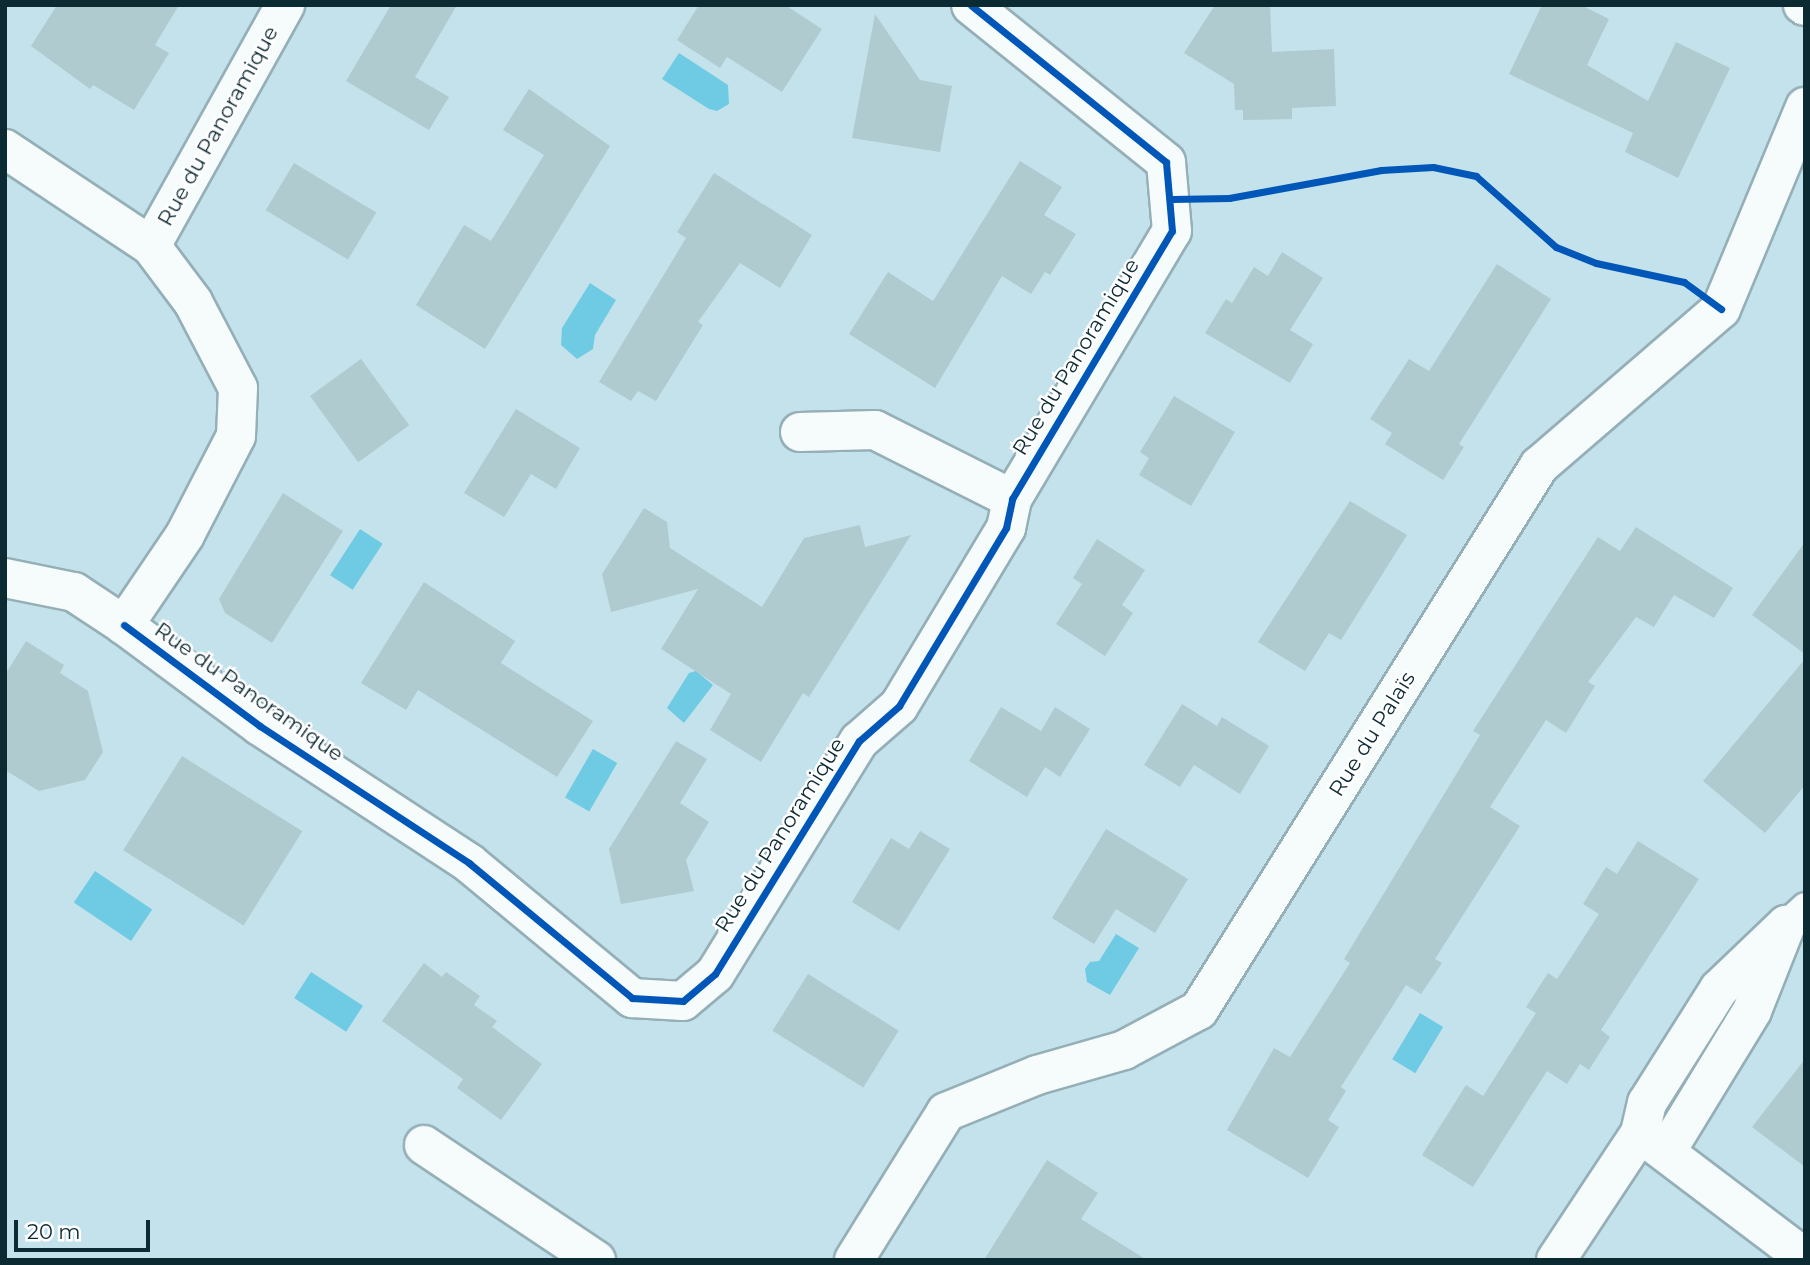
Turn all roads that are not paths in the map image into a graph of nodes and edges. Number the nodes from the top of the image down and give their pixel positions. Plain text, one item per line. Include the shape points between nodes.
1 (285, 5) edge
2 (971, 5) edge
3 (1805, 107) edge
4 (5, 149) edge
5 (151, 246) junction
6 (800, 432) dead end
7 (1012, 499) junction
8 (5, 578) edge
9 (124, 625) junction
10 (1796, 916) edge
11 (1653, 1143) junction
12 (425, 1145) dead end
13 (1805, 1258) edge
14 (596, 1260) edge
15 (853, 1260) edge
16 (1556, 1260) edge

1 - 5 street, Rue du Panoramique
2 - 7 street, Rue du Panoramique via 1166,162 1172,199 1172,231
3 - 15 street, Rue du Palaïs via 1721,309 1539,466 1199,1010 1124,1050 1037,1074 946,1112
4 - 5 street, Rue du Panoramique
5 - 9 street, Rue du Panoramique via 193,302 238,388 236,436 185,535
6 - 7 street via 875,430
7 - 9 street, Rue du Panoramique via 1006,528 899,706 859,741 715,974 683,1002 632,998 469,863 260,726
8 - 9 street, Rue du Panoramique via 74,592
10 - 11 street via 1752,1011
11 - 13 street
11 - 16 street
12 - 14 street

